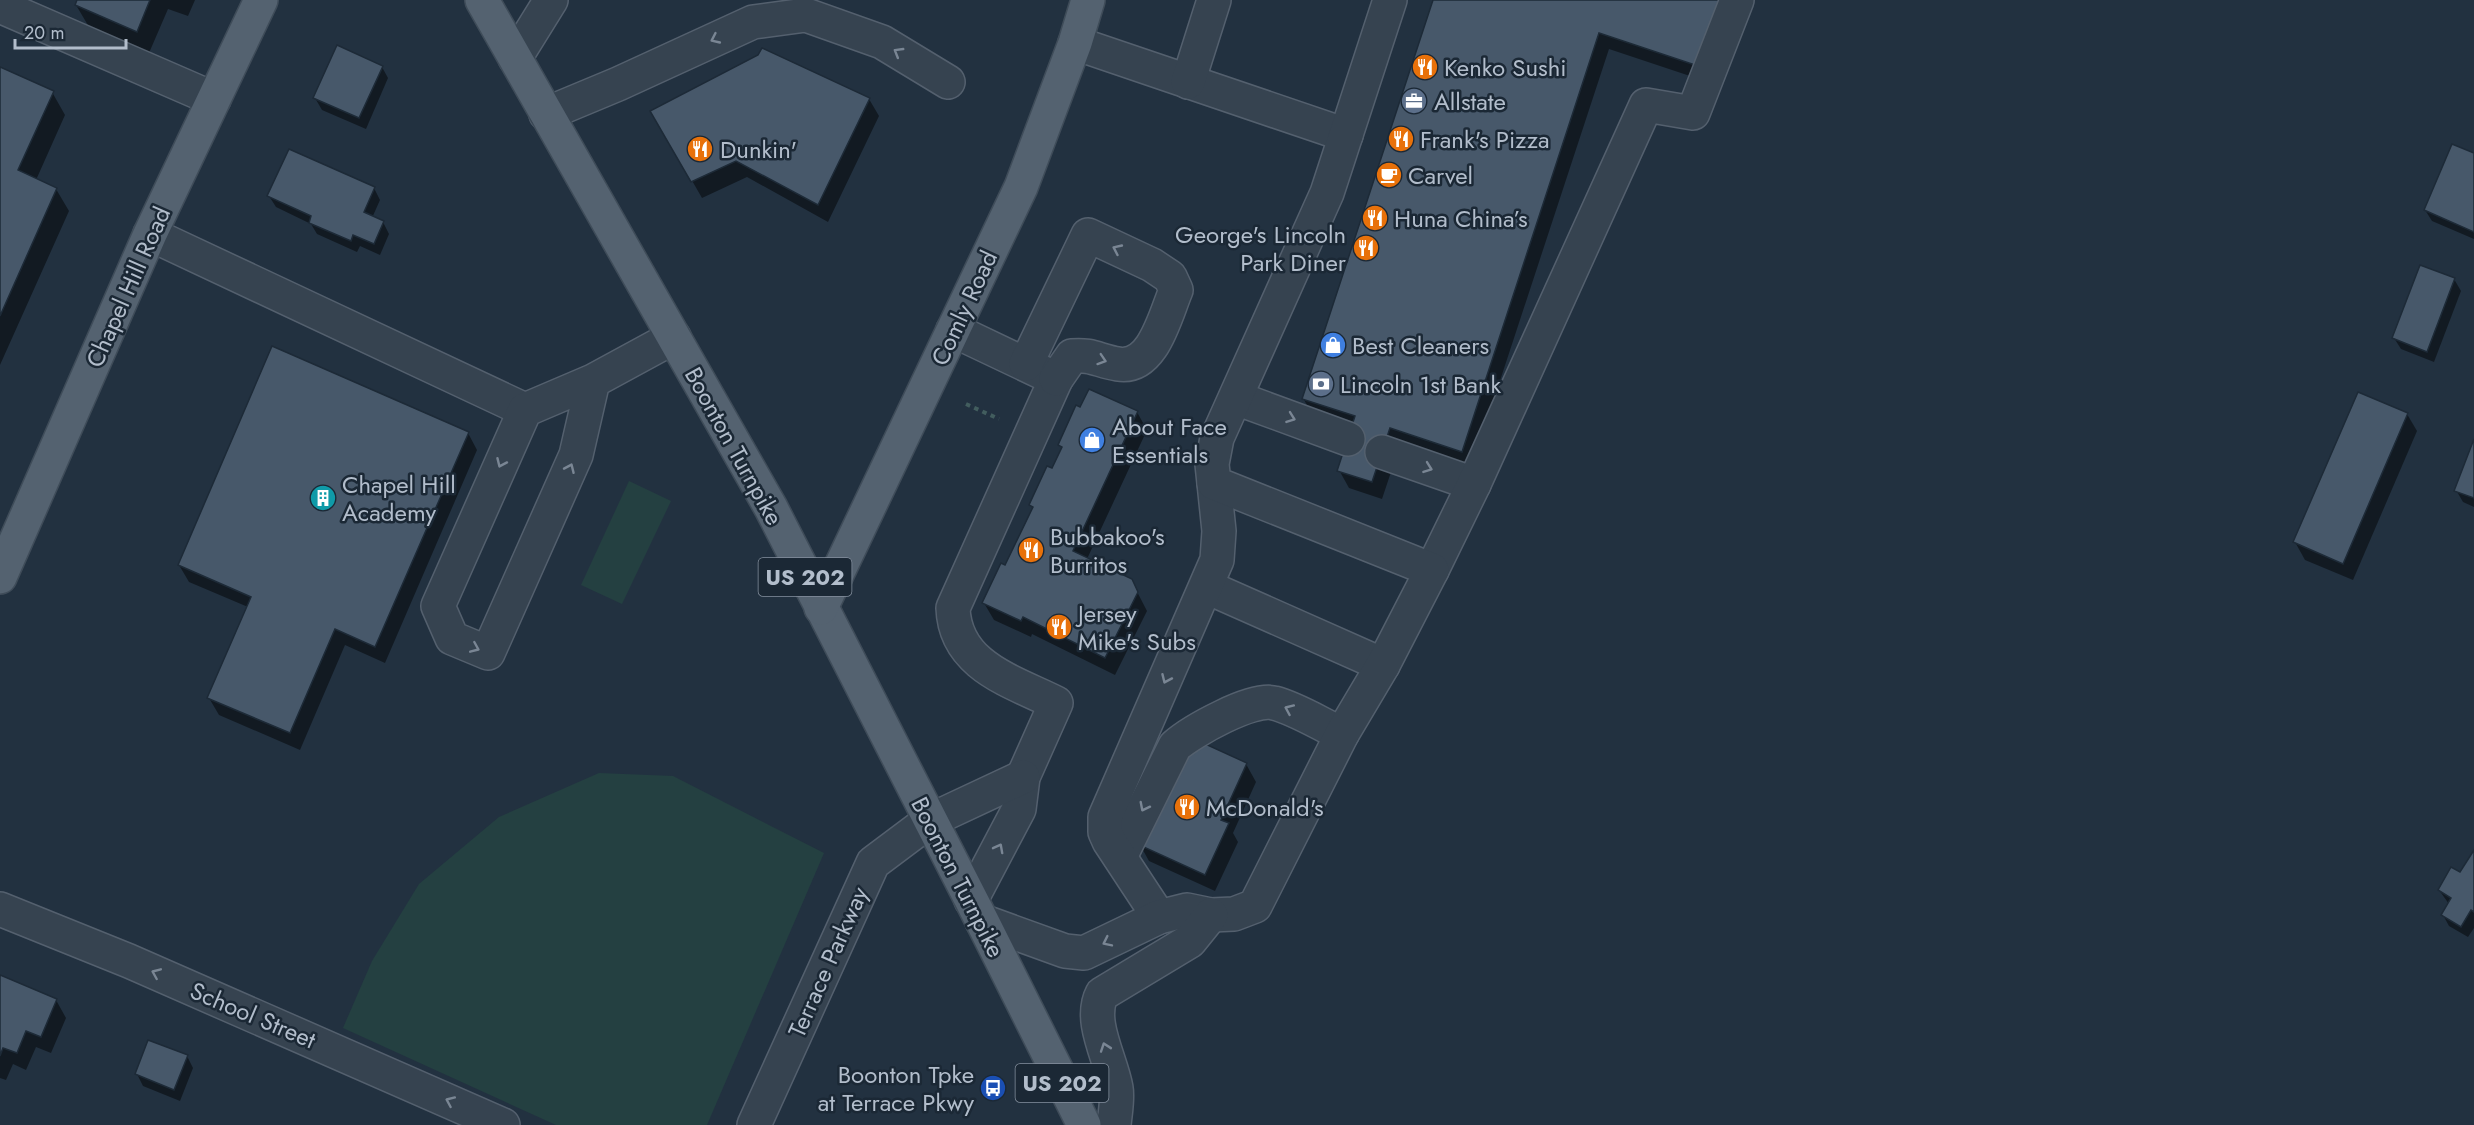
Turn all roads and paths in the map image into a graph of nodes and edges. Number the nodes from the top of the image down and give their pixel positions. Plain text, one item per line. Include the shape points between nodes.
1 (261, 0) edge
2 (482, 0) edge
3 (551, 0) edge
4 (1088, 0) edge
5 (1214, 0) edge
6 (1390, 0) edge
7 (1737, 0) edge
8 (0, 6) edge
9 (1075, 43) junction
10 (515, 58) junction
11 (948, 82) dead end
12 (1188, 82) junction
13 (214, 99) junction
14 (546, 114) junction
15 (1346, 135) junction
16 (150, 234) junction
17 (953, 330) junction
18 (674, 337) junction
19 (1026, 364) junction
20 (1056, 379) junction
21 (593, 381) junction
22 (1236, 398) junction
23 (966, 404) dead end
24 (525, 410) junction
25 (1002, 421) dead end
26 (1348, 439) dead end
27 (1382, 452) dead end
28 (1214, 483) junction
29 (1474, 484) junction
30 (8, 539) edge
31 (1432, 570) junction
32 (0, 577) edge
33 (1207, 587) junction
34 (821, 608) junction
35 (1383, 665) junction
36 (1342, 734) junction
37 (1023, 777) junction
38 (929, 821) junction
39 (1120, 856) junction
40 (0, 909) edge
41 (977, 910) junction
42 (1211, 915) junction
43 (1159, 917) junction
44 (503, 1125) edge
45 (753, 1125) edge
46 (1083, 1125) edge
47 (1114, 1125) edge

1 - 13 main road, Chapel Hill Road
2 - 10 main road, Boonton Turnpike / US 202
3 - 10 street
4 - 9 main road, Comly Road
5 - 12 street
6 - 15 street
7 - 29 street via 1693,113 1646,105
8 - 13 street
9 - 12 street
9 - 17 main road, Comly Road via 1021,187
10 - 14 main road, Boonton Turnpike / US 202
11 -> 14 street via 882,42 806,15 753,22
12 - 15 street
13 - 16 main road, Chapel Hill Road
14 - 18 main road, Boonton Turnpike / US 202
15 - 22 street via 1327,193
16 - 24 street
16 - 30 main road, Chapel Hill Road
17 - 19 street
17 - 34 main road, Comly Road
18 - 21 street
18 - 34 main road, Boonton Turnpike / US 202 via 771,508
19 - 20 street
20 -> 19 street via 1072,356 1086,354 1108,363 1137,363 1149,352 1176,290 1170,277 1088,235
20 - 37 street via 952,608 953,625 973,657 988,670 1056,703
21 - 24 street
24 -> 21 street via 438,606 452,638 488,653 576,455
22 -> 26 street
22 - 28 street via 1217,438 1212,464
23 - 25 path
27 -> 29 street
28 - 31 street
28 - 33 street via 1217,560
29 - 31 street
30 - 32 main road, Chapel Hill Road
31 - 35 street
33 - 35 street
33 -> 39 street via 1105,817 1105,832
34 - 38 main road, Boonton Turnpike / US 202
35 - 36 street
36 -> 39 street via 1274,703 1258,702 1188,735 1175,746
36 - 42 street via 1255,906 1234,914
37 - 38 street, Terrace Parkway
41 -> 37 street via 1019,809
38 - 41 main road, Boonton Turnpike / US 202
38 - 45 street, Terrace Parkway via 873,862
39 - 43 street
44 -> 40 street, School Street via 129,961
43 -> 41 street via 1084,953 1065,951
41 - 46 main road, Boonton Turnpike / US 202
42 - 43 street via 1187,910
47 -> 42 street via 1116,1091 1096,1005 1102,994 1190,941

